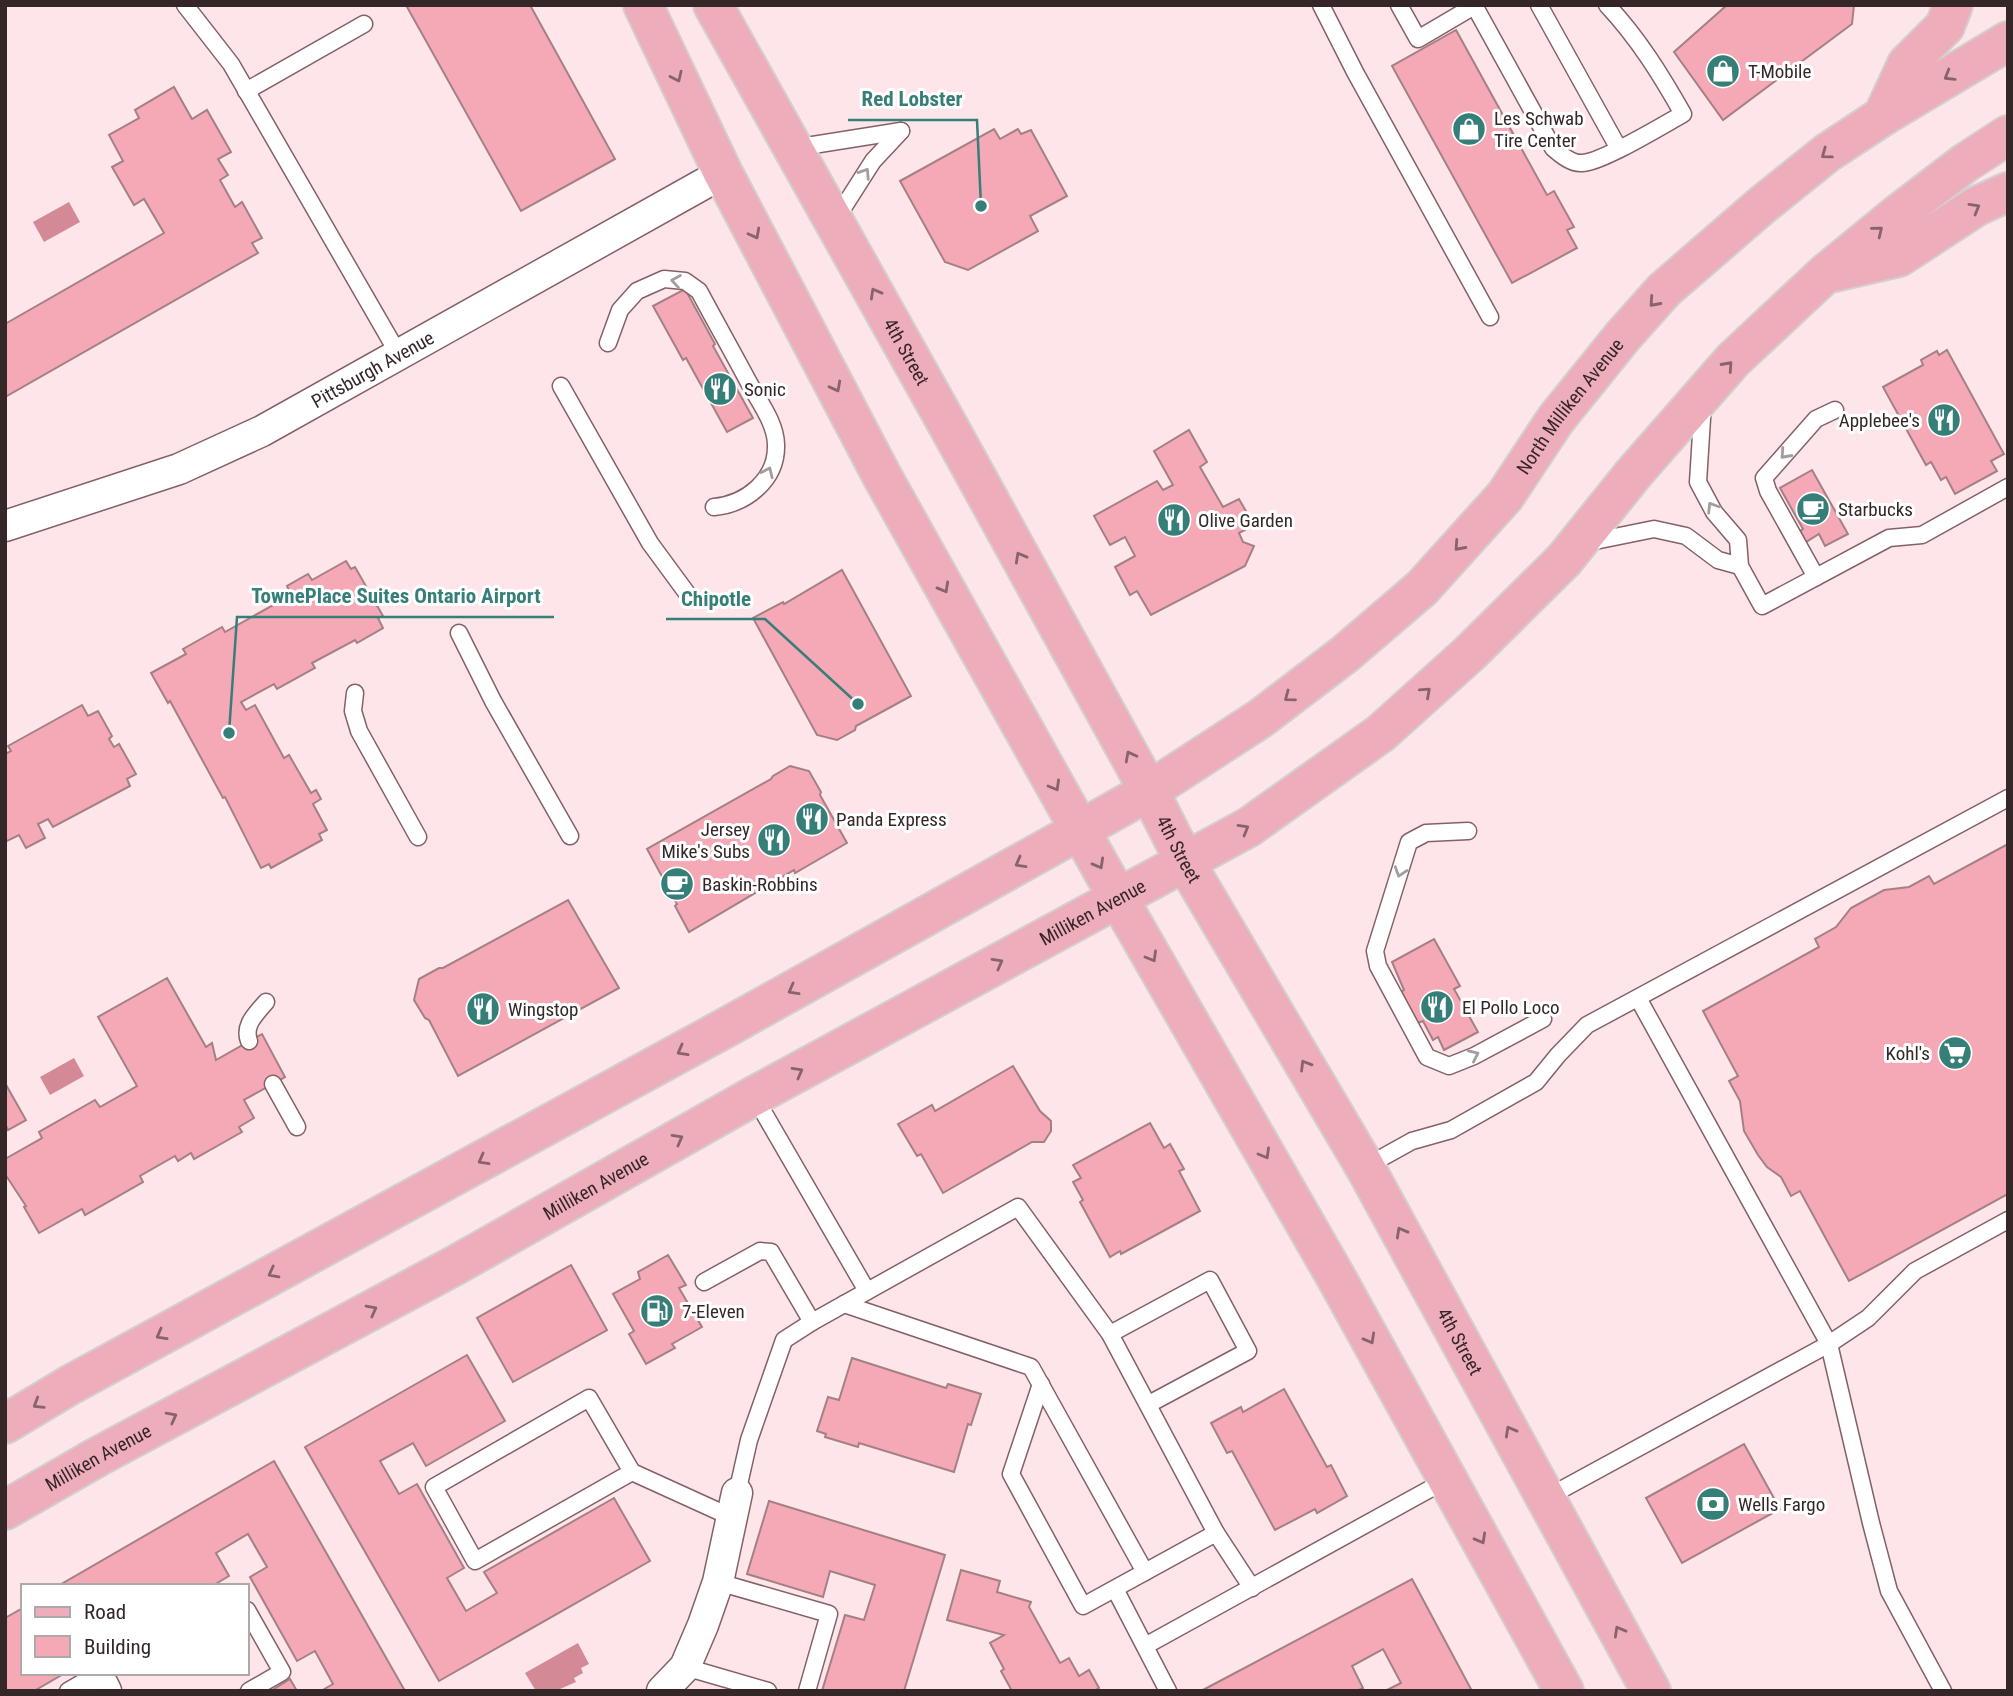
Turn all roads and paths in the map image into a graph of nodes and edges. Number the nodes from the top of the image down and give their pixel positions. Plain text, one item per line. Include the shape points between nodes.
1 (185, 5) edge
2 (643, 5) edge
3 (713, 5) edge
4 (1321, 5) edge
5 (1399, 5) edge
6 (1539, 5) edge
7 (1607, 5) edge
8 (1953, 5) edge
9 (1474, 6) edge
10 (364, 24) dead end
11 (2008, 41) edge
12 (246, 91) junction
13 (1883, 116) junction
14 (2008, 135) edge
15 (794, 148) junction
16 (1619, 149) junction
17 (723, 173) junction
18 (2008, 192) edge
19 (834, 221) junction
20 (1825, 274) junction
21 (1490, 317) dead end
22 (608, 343) dead end
23 (399, 355) junction
24 (561, 386) dead end
25 (1703, 394) junction
26 (1835, 410) dead end
27 (2008, 487) edge
28 (713, 507) dead end
29 (5, 526) edge
30 (1576, 544) junction
31 (1740, 566) junction
32 (1816, 578) junction
33 (686, 592) dead end
34 (459, 634) dead end
35 (355, 694) dead end
36 (1149, 791) junction
37 (2008, 798) edge
38 (1080, 830) junction
39 (1468, 831) dead end
40 (570, 836) dead end
41 (418, 837) dead end
42 (1184, 860) junction
43 (1118, 898) junction
44 (1638, 998) junction
45 (266, 1002) dead end
46 (1543, 1019) dead end
47 (249, 1041) dead end
48 (273, 1084) dead end
49 (754, 1097) junction
50 (297, 1127) dead end
51 (1365, 1167) junction
52 (2008, 1220) edge
53 (704, 1282) dead end
54 (867, 1291) junction
55 (844, 1304) junction
56 (812, 1322) junction
57 (1110, 1334) junction
58 (1829, 1344) junction
59 (1041, 1384) junction
60 (1149, 1404) junction
61 (5, 1424) edge
62 (632, 1472) junction
63 (1448, 1479) junction
64 (1546, 1498) junction
65 (734, 1505) junction
66 (5, 1510) edge
67 (1216, 1533) junction
68 (1145, 1572) junction
69 (718, 1582) junction
70 (1252, 1588) junction
71 (1115, 1589) junction
72 (248, 1612) edge
73 (1145, 1646) junction
74 (685, 1667) junction
75 (100, 1678) edge
76 (68, 1691) edge
77 (249, 1691) edge
78 (662, 1691) edge
79 (768, 1691) edge
80 (807, 1691) edge
81 (1168, 1691) edge
82 (1564, 1691) edge
83 (1651, 1691) edge
84 (1943, 1691) edge

1 - 12 lane
2 -> 17 main road
3 - 15 main road, 4th Street
4 - 21 lane
5 - 9 lane via 1418,39
6 - 16 lane
7 - 16 lane via 1655,65 1683,114
8 - 13 main road via 1945,26 1907,64
9 - 16 lane via 1553,148 1582,164
10 - 12 lane
11 -> 13 main road, North Milliken Avenue
12 - 23 lane
13 -> 36 main road, North Milliken Avenue via 1808,168 1664,290 1556,419 1505,496 1422,588 1261,718
20 -> 14 main road
15 - 19 main road, 4th Street
19 -> 15 lane via 873,160 901,131
17 - 23 street, Pittsburgh Avenue
17 -> 38 main road via 882,476
20 -> 18 main road via 1899,257 1977,206
36 -> 19 main road, 4th Street
25 -> 20 main road
28 -> 22 lane via 728,506 760,487 771,469 776,444 769,419 699,291 685,281 664,279 637,291 620,310
23 - 29 street, Pittsburgh Avenue via 262,431 179,469
24 - 33 lane via 650,543
25 - 30 main road
31 -> 25 lane via 1738,540 1714,512 1698,482
26 -> 32 lane via 1816,419 1764,478
27 - 32 lane via 1922,535 1889,538
30 - 31 lane via 1654,529 1686,536 1718,560
42 -> 30 main road via 1249,827 1381,733 1470,653
31 - 32 lane via 1762,606
34 - 40 lane
35 - 41 lane via 353,711 359,731
36 - 38 main road
36 - 42 main road, 4th Street
37 - 44 lane
38 -> 43 main road
38 -> 61 main road
39 -> 46 lane via 1426,833 1409,842 1375,951 1378,966 1427,1057 1449,1066
42 - 43 main road, Milliken Avenue
51 -> 42 main road, 4th Street
49 -> 43 main road, Milliken Avenue
43 -> 63 main road
44 - 51 lane via 1587,1025 1536,1082 1451,1130 1412,1141
44 - 58 lane
45 - 47 lane via 248,1025
48 - 50 lane
49 - 54 lane
66 -> 49 main road, Milliken Avenue
64 -> 51 main road, 4th Street
52 - 58 lane via 1914,1271 1868,1318
53 - 56 lane via 760,1251 771,1252
54 - 55 lane
54 - 57 lane via 1018,1207
55 - 56 lane
55 - 59 lane via 1031,1367
56 - 65 lane via 784,1340 749,1440
57 - 60 lane
57 - 60 lane via 1210,1280 1248,1350
58 - 64 lane
58 - 84 lane via 1889,1591
59 - 68 lane
59 - 71 lane via 1011,1474 1083,1606
60 - 67 lane
62 - 62 lane via 475,1561 434,1487 589,1398
62 - 65 lane
63 - 70 lane
63 -> 82 main road
83 -> 64 main road, 4th Street
65 - 69 street
67 - 68 lane
67 - 70 lane
68 - 71 lane
69 - 74 street
69 - 80 lane via 829,1614
70 - 73 lane
71 - 73 lane
72 - 77 lane via 282,1672
73 - 81 lane
74 - 78 street
74 - 79 lane
75 - 76 lane

